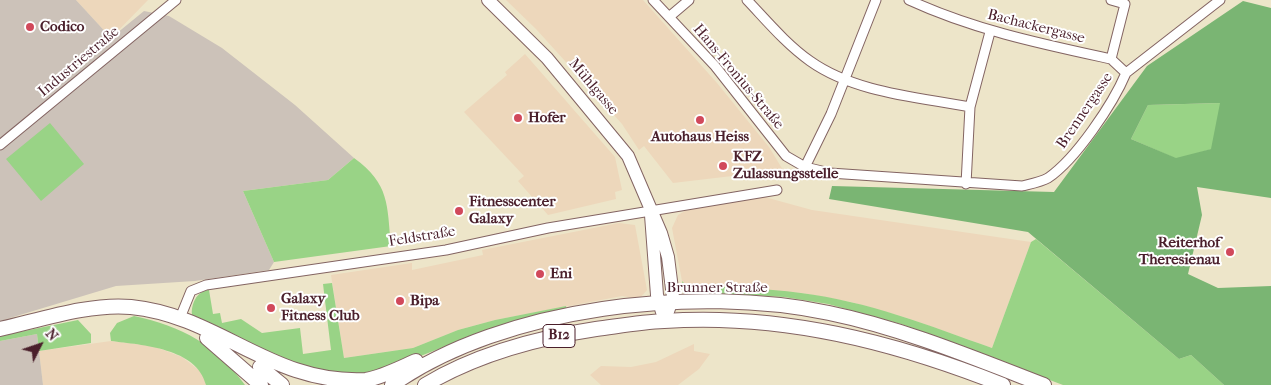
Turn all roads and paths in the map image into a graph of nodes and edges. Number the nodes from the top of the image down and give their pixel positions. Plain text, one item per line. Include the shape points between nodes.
1 (488, 0) edge
2 (653, 0) edge
3 (689, 0) edge
4 (747, 0) edge
5 (876, 0) edge
6 (909, 0) edge
7 (1111, 0) edge
8 (1220, 0) edge
9 (175, 1) edge
10 (669, 17) junction
11 (990, 32) junction
12 (1112, 59) junction
13 (1126, 73) junction
14 (844, 80) junction
15 (970, 107) junction
16 (0, 146) edge
17 (805, 167) junction
18 (966, 184) junction
19 (777, 190) dead end
20 (651, 210) junction
21 (665, 303) junction
22 (180, 318) junction
23 (665, 320) junction
24 (0, 329) edge
25 (219, 341) junction
26 (433, 360) junction
27 (250, 385) edge
28 (261, 385) edge
29 (282, 385) edge
30 (392, 385) edge
31 (425, 385) edge
32 (1003, 385) edge
33 (1044, 385) edge

1 - 20 street, Mühlgasse via 547,58 619,144 628,156
2 - 10 street, Hans-Fronius-Straße
3 - 10 street
4 - 14 street via 811,62
5 - 14 street
6 - 11 street, Bachackergasse
7 - 12 street via 1125,4
8 - 13 street, Brennergasse
9 - 16 street, Industriestraße
10 - 17 street, Hans-Fronius-Straße via 716,66 786,156
11 - 12 street, Bachackergasse
11 - 15 street
12 - 13 street
13 - 18 street, Brennergasse via 1120,89 1068,162 1046,179 1022,186
14 - 15 street
14 - 17 street
15 - 18 street
17 - 18 street, Brennergasse via 830,173
19 - 20 street, Feldstraße
20 - 21 street, Mühlgasse via 650,235
20 - 22 street, Feldstraße via 446,250 206,285 191,292
21 - 23 street, Mühlgasse
21 - 26 main road, Brunner Straße / B12 via 586,312 542,321 482,339
21 - 33 main road, Brunner Straße / B12 via 733,302 828,313 949,349
22 - 24 main road via 130,307 103,308
22 - 25 main road
23 - 31 main road, B12 via 540,340 474,360
23 - 32 main road, B12 via 766,323 852,336 907,351
25 - 26 main road via 276,369 316,381 367,380 422,358
25 - 27 main road
25 - 28 main road
25 - 29 main road
26 - 30 main road, Brunner Straße / B12

